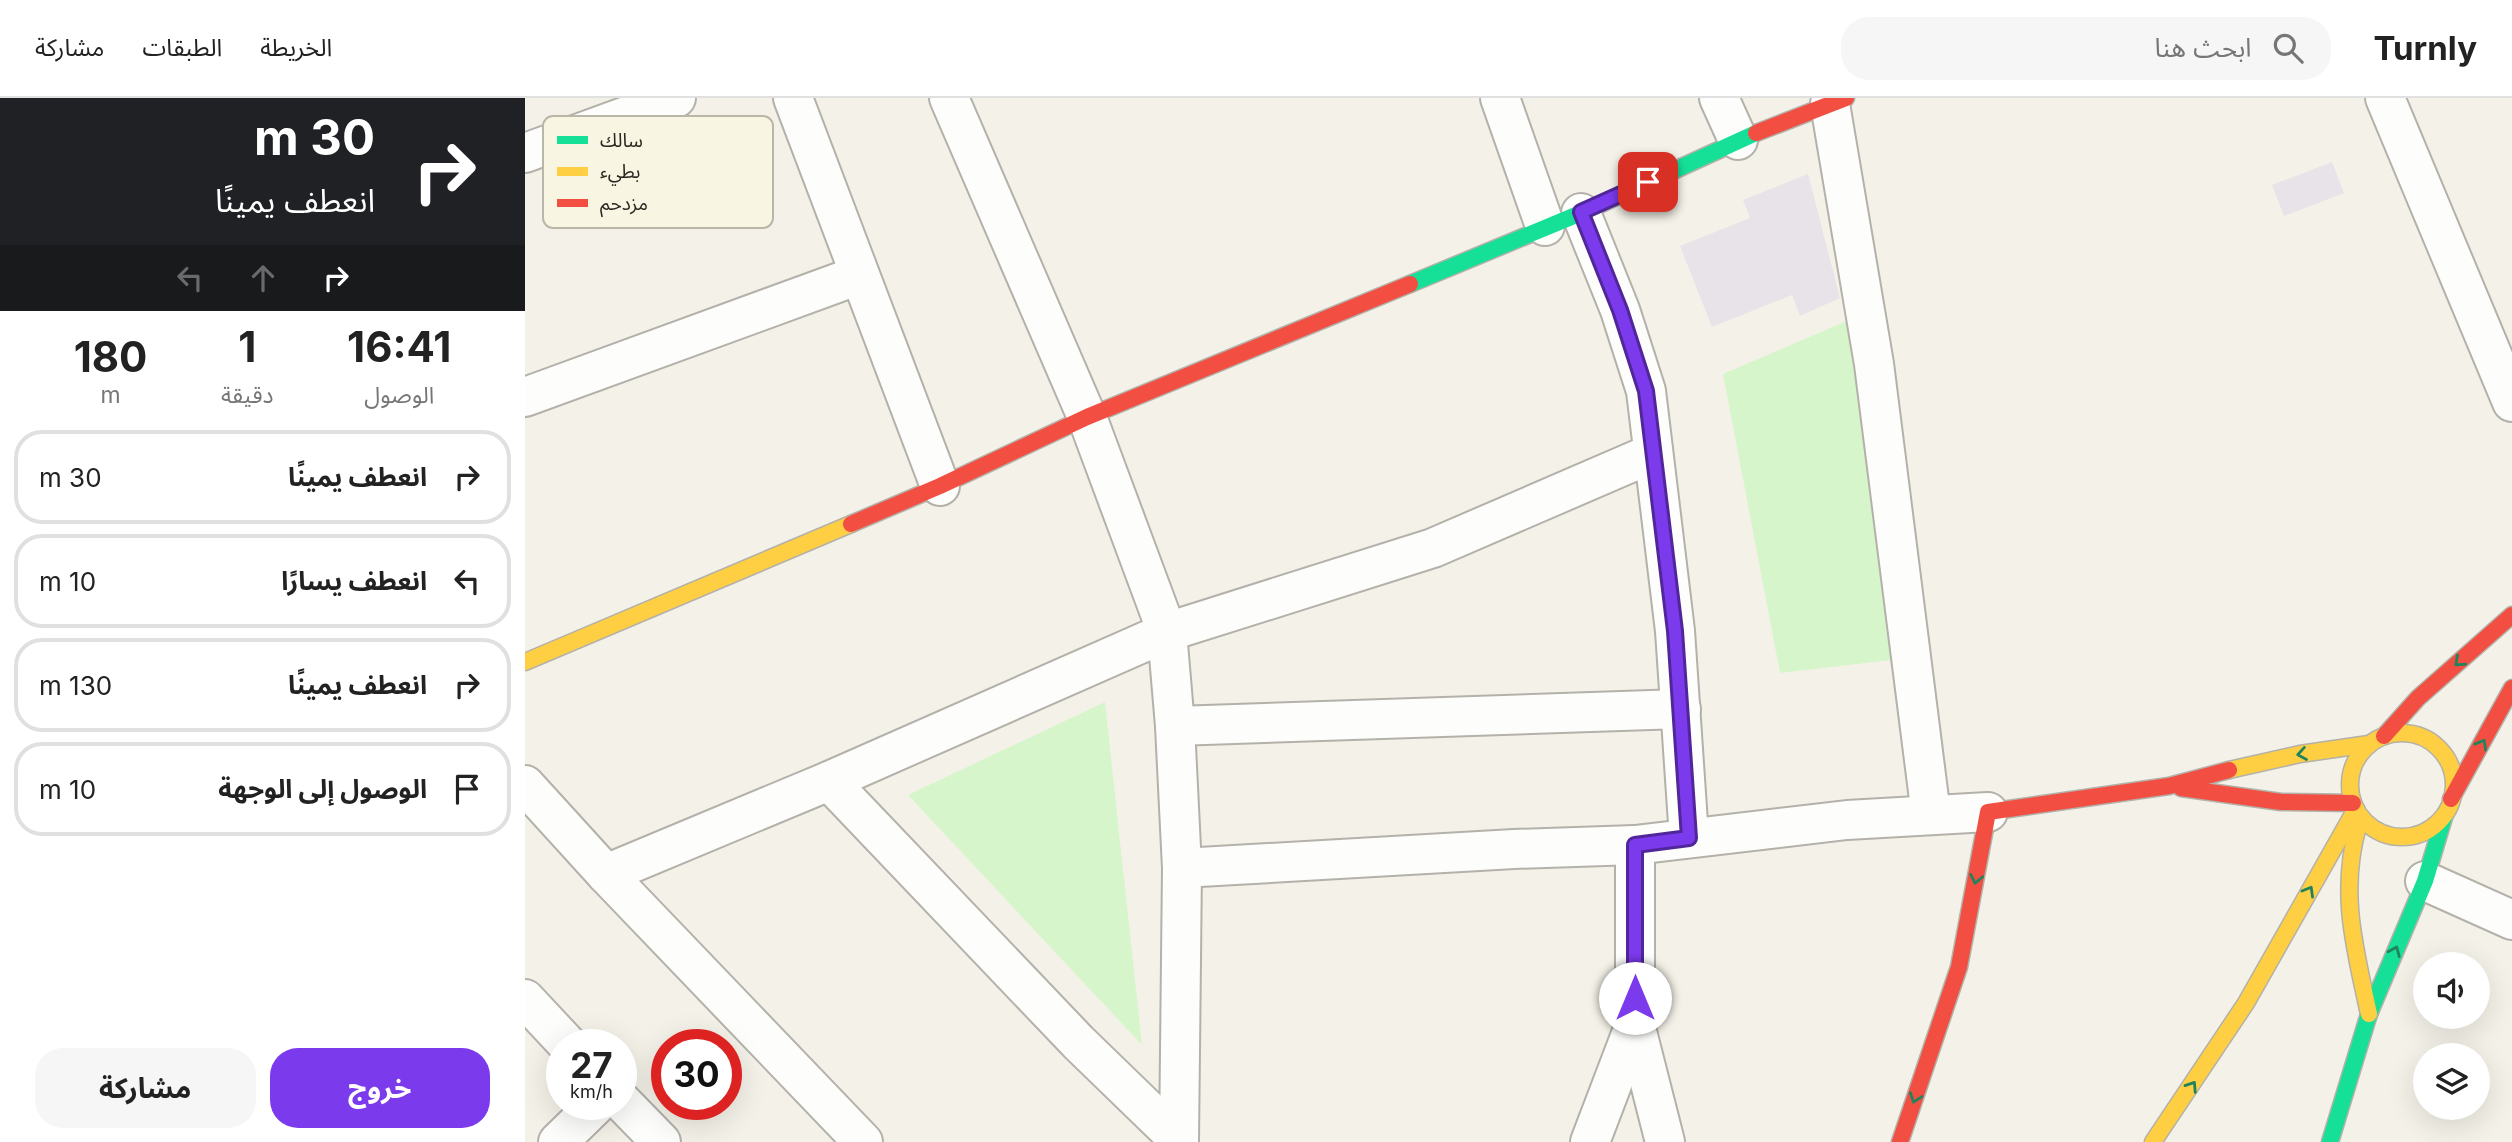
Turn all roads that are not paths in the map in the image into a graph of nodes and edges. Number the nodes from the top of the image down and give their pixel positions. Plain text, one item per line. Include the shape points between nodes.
1 (677, 98) edge
2 (793, 98) edge
3 (950, 98) edge
4 (1500, 98) edge
5 (1719, 98) edge
6 (2385, 98) edge
7 (1836, 100) edge
8 (627, 116) edge
9 (1738, 140) junction
10 (543, 146) edge
11 (525, 153) edge
12 (1581, 212) junction
13 (1545, 226) junction
14 (859, 275) junction
15 (525, 397) edge
16 (2512, 402) edge
17 (1087, 417) junction
18 (1653, 453) junction
19 (940, 486) junction
20 (2512, 614) edge
21 (1167, 632) junction
22 (525, 662) edge
23 (2512, 688) edge
24 (1681, 709) junction
25 (1175, 726) junction
26 (2376, 740) junction
27 (829, 781) junction
28 (525, 785) edge
29 (2169, 786) junction
30 (2448, 807) junction
31 (2357, 810) junction
32 (1988, 812) junction
33 (1931, 815) junction
34 (1689, 838) junction
35 (1635, 845) junction
36 (1182, 868) junction
37 (606, 874) junction
38 (2425, 880) junction
39 (2512, 920) edge
40 (525, 999) edge
41 (2369, 1014) junction
42 (1635, 1024) junction
43 (553, 1029) edge
44 (637, 1117) edge
45 (581, 1120) edge
46 (1178, 1141) edge
47 (558, 1142) edge
48 (661, 1142) edge
49 (863, 1142) edge
50 (1590, 1142) edge
51 (1665, 1142) edge
52 (1901, 1142) edge
53 (2154, 1142) edge
54 (2330, 1142) edge

1 - 8 street
2 - 14 street
3 - 17 street
4 - 13 street
5 - 9 street
6 - 16 street
7 - 9 street
7 - 33 street
9 - 12 street
10 - 11 street
12 - 13 street
12 - 18 street via 1646,391
13 - 17 street
14 - 15 street
14 - 19 street
17 - 19 street
17 - 21 street
18 - 21 street via 1433,548
18 - 24 street
19 - 22 street
20 -> 26 street
21 - 25 street
21 - 27 street
30 -> 23 street
24 - 25 street
24 - 34 street
25 - 36 street
26 -> 29 street
26 - 30 street via 2400,733 2416,735 2436,747 2450,767 2453,783
26 - 31 street via 2358,755 2352,770 2350,786
27 - 37 street
27 - 46 street
28 - 37 street
29 - 31 street
29 - 32 street
30 - 31 street via 2434,826 2403,837 2380,831
30 - 38 street
31 - 41 street via 2348,881
53 -> 31 street via 2246,1003
32 - 33 street
32 -> 52 street via 1959,967
33 - 34 street
34 - 35 street
35 - 36 street
35 - 42 street
36 - 46 street
37 - 49 street
38 - 39 street
41 -> 38 street
40 - 43 street
41 - 54 street
42 - 50 street
42 - 51 street
44 - 48 street
45 - 47 street

